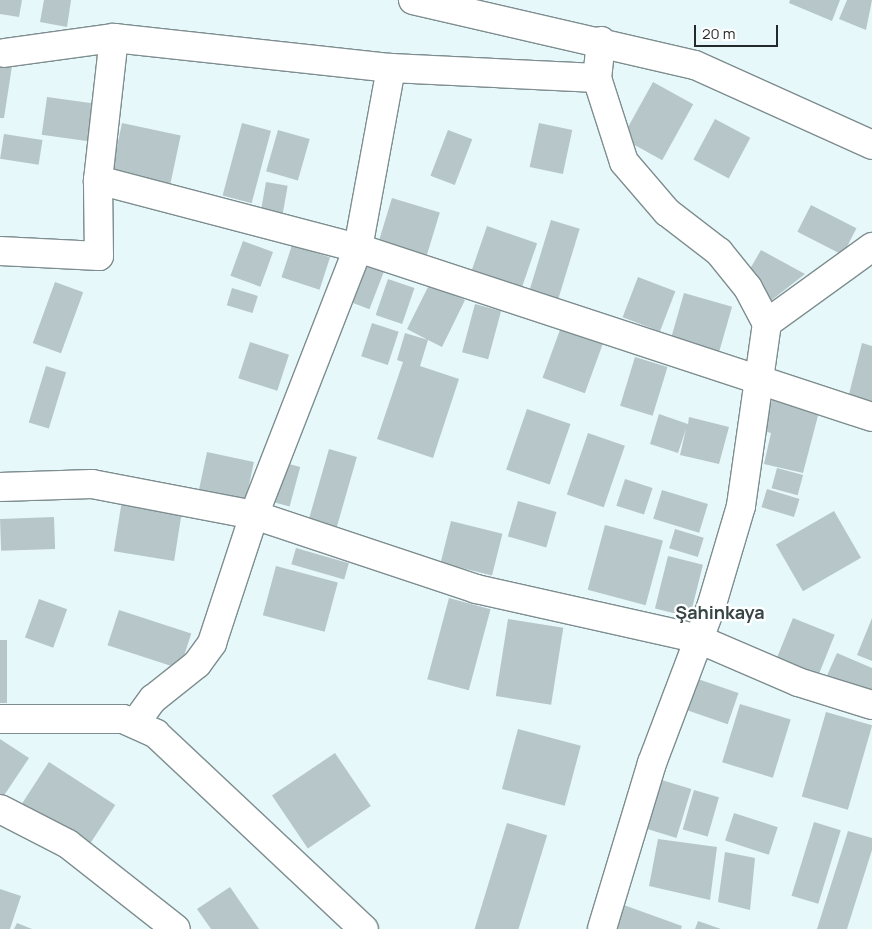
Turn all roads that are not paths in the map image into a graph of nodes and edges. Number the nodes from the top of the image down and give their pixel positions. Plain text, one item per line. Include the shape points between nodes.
1 (413, 0) edge
2 (465, 6) edge
3 (114, 38) junction
4 (600, 42) junction
5 (4, 53) dead end
6 (391, 68) junction
7 (597, 78) junction
8 (872, 145) edge
9 (98, 180) junction
10 (872, 247) edge
11 (358, 248) junction
12 (0, 251) edge
13 (767, 323) junction
14 (760, 378) junction
15 (872, 417) edge
16 (0, 487) edge
17 (254, 515) junction
18 (696, 638) junction
19 (872, 705) edge
20 (0, 719) edge
21 (136, 722) junction
22 (0, 809) edge
23 (176, 929) edge
24 (364, 929) edge
25 (602, 929) edge

1 - 2 street
2 - 4 street
3 - 5 street
3 - 6 street
3 - 9 street
4 - 7 street
4 - 8 street via 695,65
6 - 7 street
6 - 11 street
7 - 13 street via 624,162 644,191 719,252 748,288
9 - 11 street
9 - 12 street via 100,256
10 - 13 street
11 - 14 street
11 - 17 street
13 - 14 street
14 - 15 street
14 - 18 street via 741,506 711,607
16 - 17 street via 92,484
17 - 18 street via 476,589
17 - 21 street via 212,643 197,664 153,699
18 - 19 street via 798,682
18 - 25 street via 652,762
20 - 21 street
21 - 24 street via 156,734
22 - 23 street via 68,844

